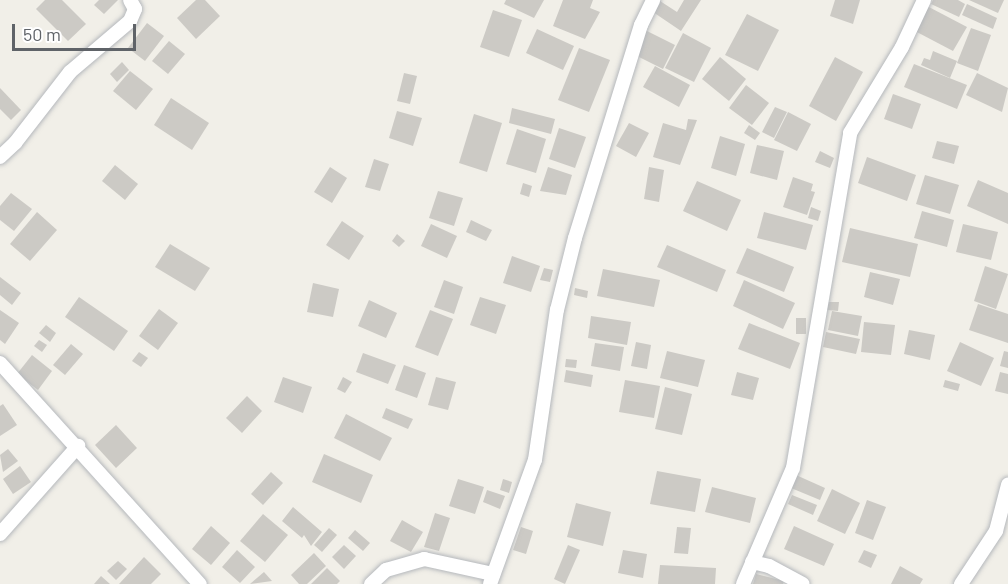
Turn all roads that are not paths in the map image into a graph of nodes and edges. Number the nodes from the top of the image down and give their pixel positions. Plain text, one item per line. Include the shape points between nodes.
1 (130, 0) edge
2 (653, 0) edge
3 (924, 0) edge
4 (0, 157) edge
5 (0, 363) edge
6 (78, 446) junction
7 (1008, 485) edge
8 (0, 534) edge
9 (752, 562) junction
10 (491, 579) edge
11 (200, 584) edge
12 (371, 584) edge
13 (743, 584) edge
14 (803, 584) edge
15 (961, 584) edge

1 - 4 street via 135,9 130,21 70,72 15,144
2 - 10 street via 640,25 575,238 557,310 535,460
3 - 9 street via 902,47 850,133 793,468
5 - 6 street
6 - 8 street
6 - 11 street
7 - 15 street via 996,531
9 - 13 street
9 - 14 street via 769,566
10 - 12 street via 424,559 409,560 386,570

